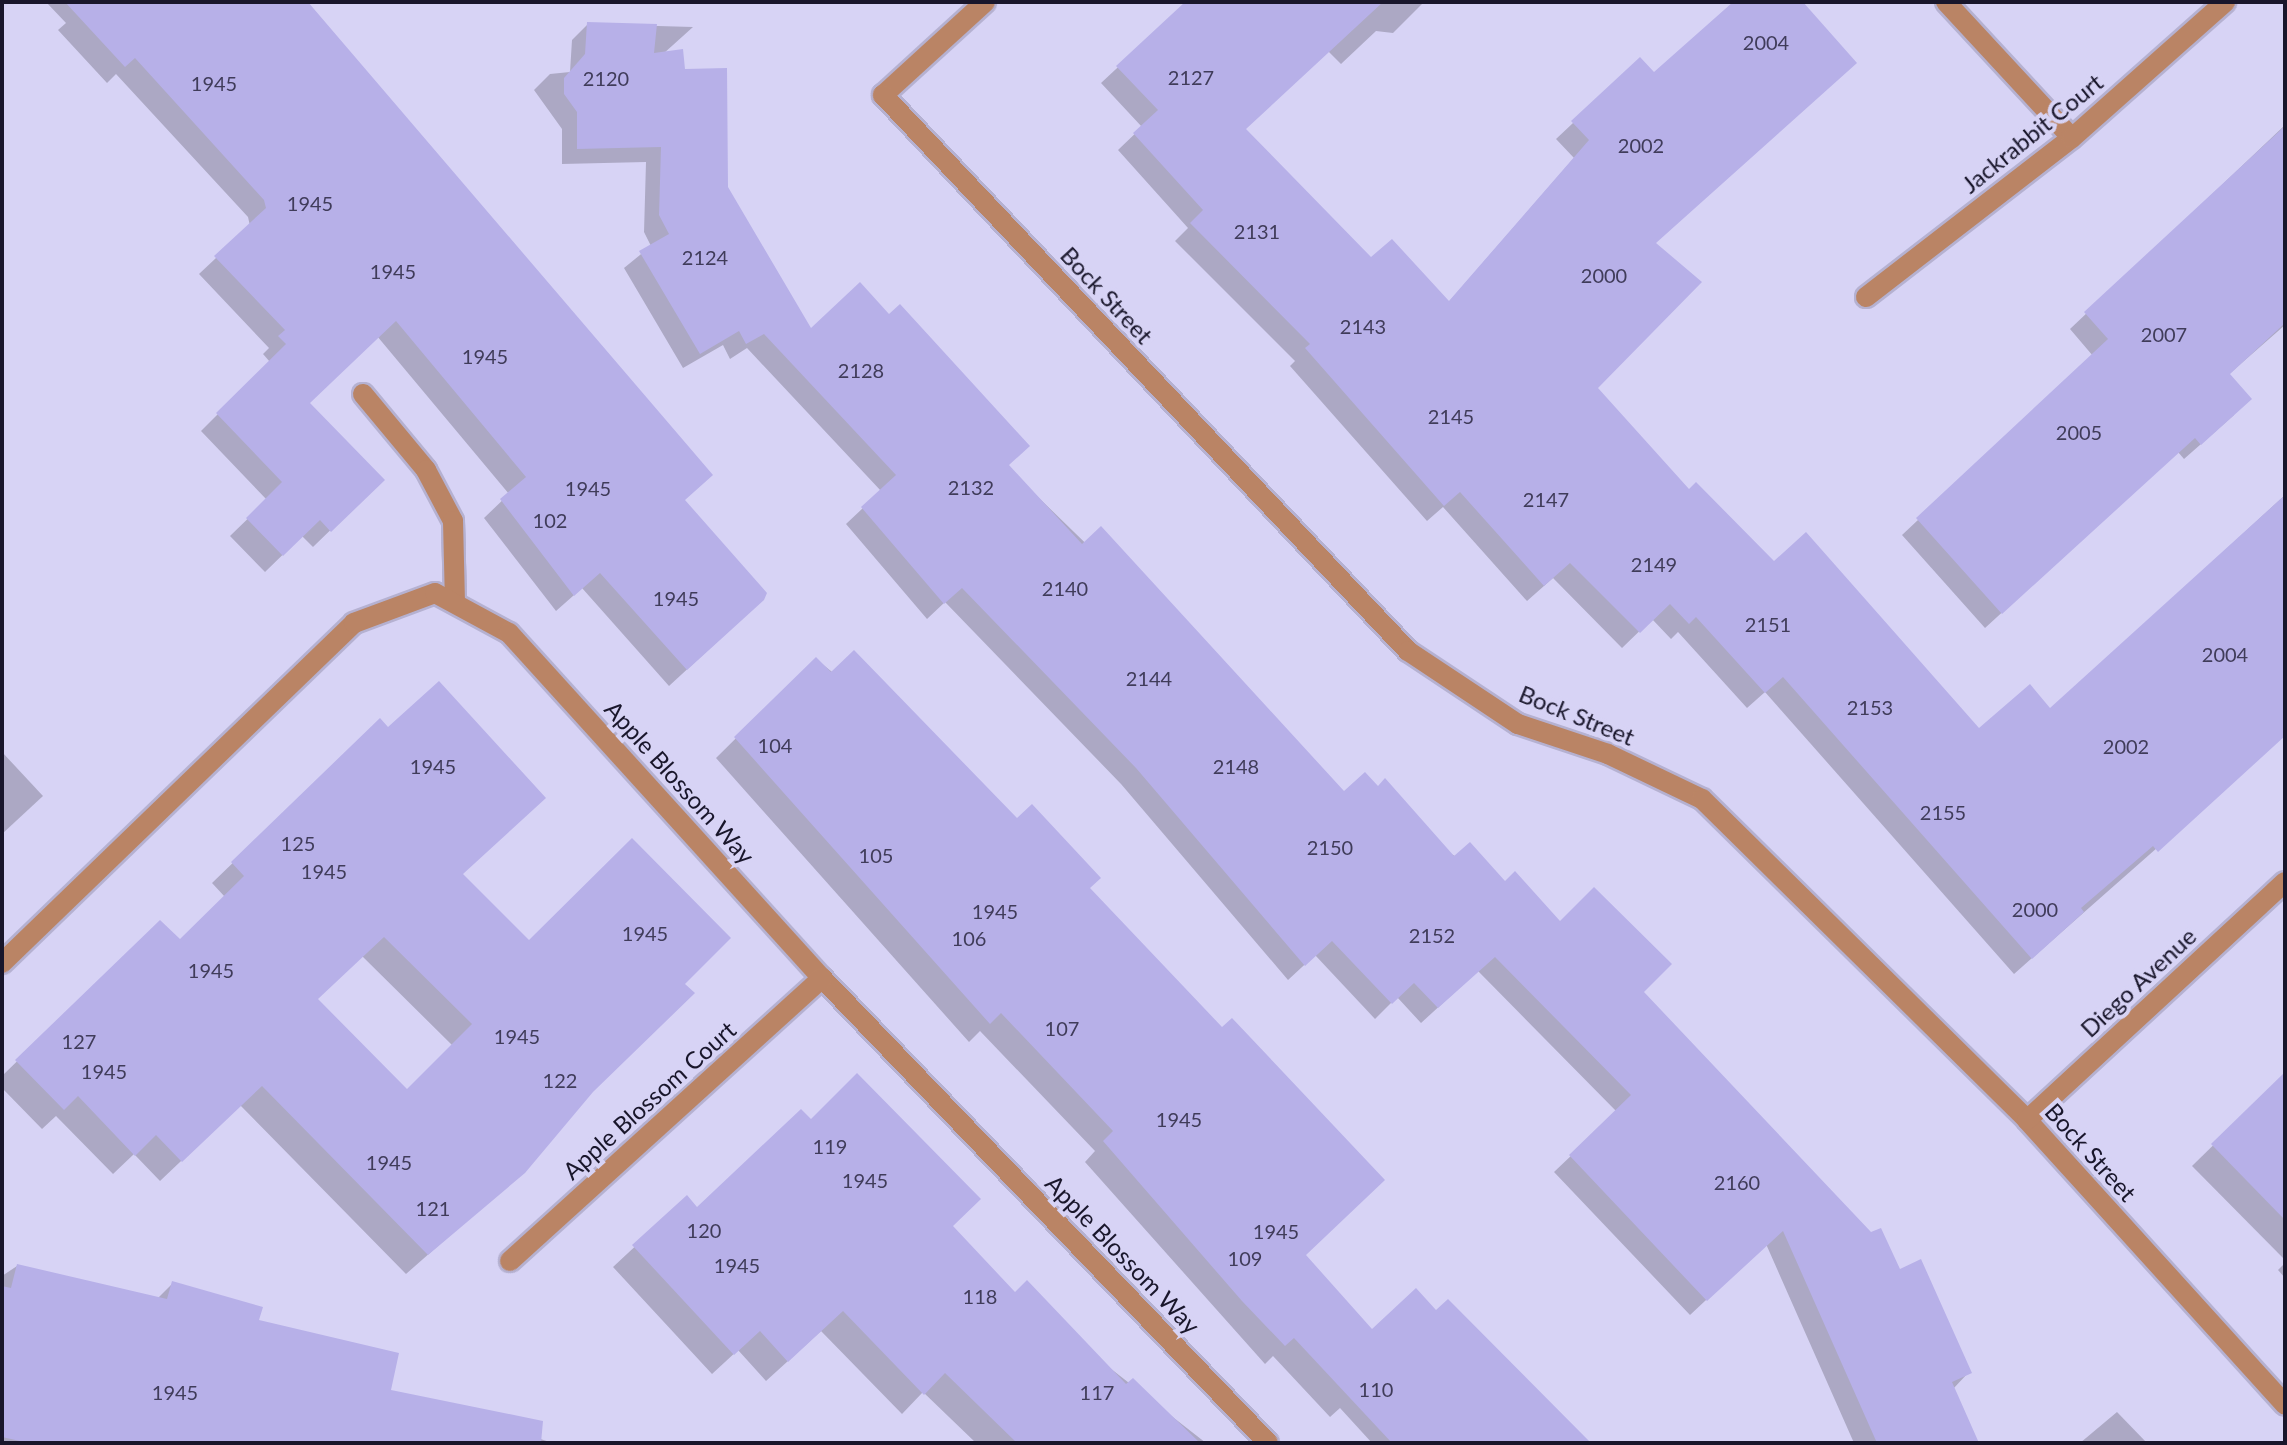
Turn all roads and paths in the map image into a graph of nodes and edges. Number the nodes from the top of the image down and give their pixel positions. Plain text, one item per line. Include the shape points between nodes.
1 (985, 2) edge
2 (1946, 2) edge
3 (2225, 2) edge
4 (2072, 138) junction
5 (1866, 297) dead end
6 (363, 394) dead end
7 (455, 603) junction
8 (2285, 882) edge
9 (2, 963) edge
10 (822, 978) junction
11 (2027, 1120) junction
12 (510, 1261) dead end
13 (2285, 1405) edge
14 (1268, 1443) edge

1 - 11 street, Bock Street via 883,95 1408,651 1518,724 1608,754 1702,799
2 - 4 street
3 - 4 street, Jackrabbit Court
4 - 5 street, Jackrabbit Court
6 - 7 street via 426,470 453,521
7 - 9 street, Apple Blossom Way via 435,593 354,623
7 - 10 street, Apple Blossom Way via 509,633
8 - 11 street, Diego Avenue
10 - 12 street, Apple Blossom Court
10 - 14 street, Apple Blossom Way
11 - 13 street, Bock Street

